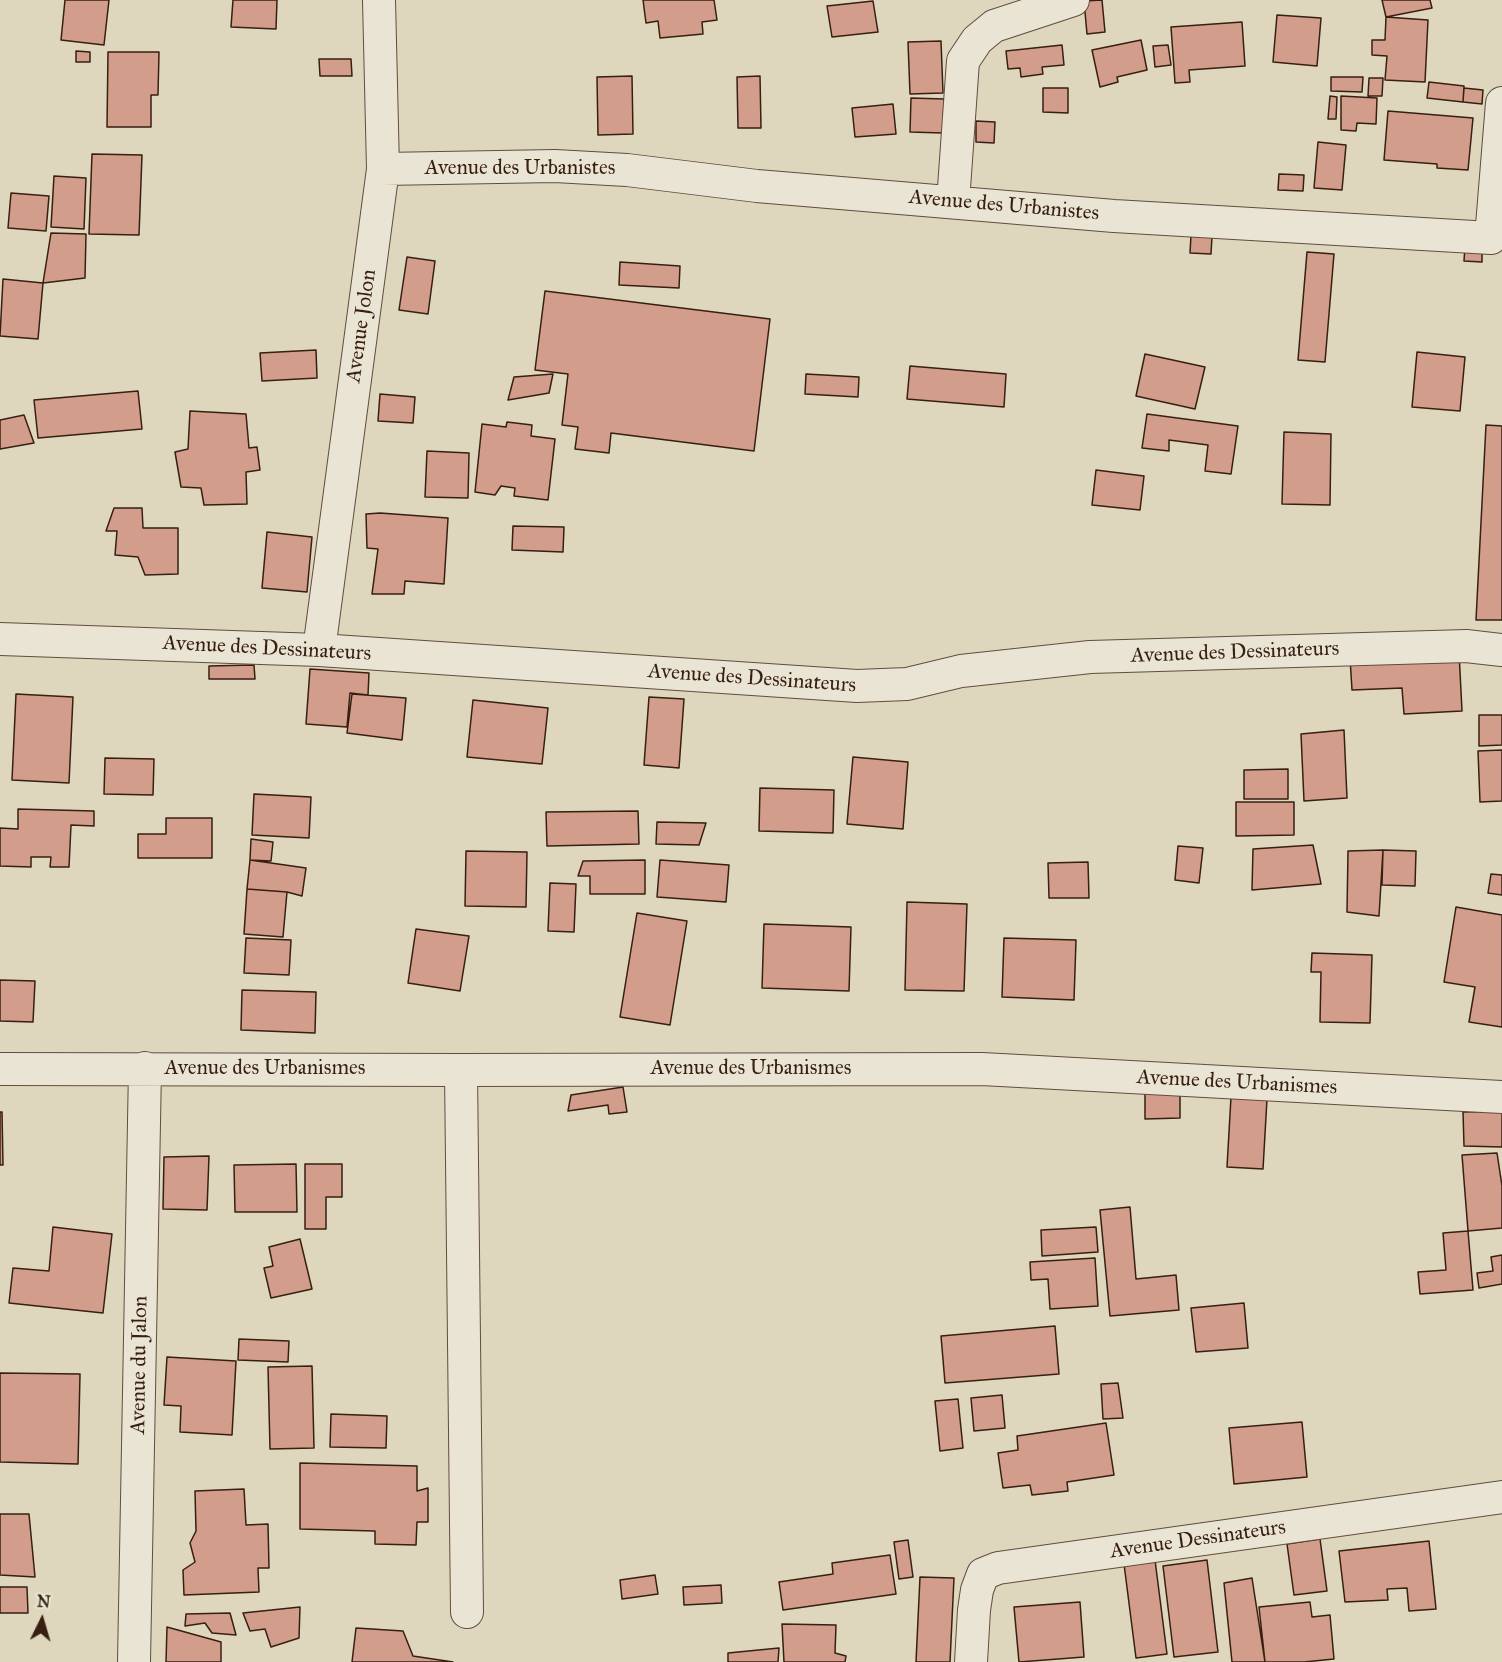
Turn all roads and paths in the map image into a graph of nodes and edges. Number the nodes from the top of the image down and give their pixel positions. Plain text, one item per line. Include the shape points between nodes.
1 (379, 0) edge
2 (1073, 0) edge
3 (1502, 103) edge
4 (383, 169) junction
5 (953, 202) junction
6 (1497, 237) edge
7 (0, 639) edge
8 (319, 650) junction
9 (1502, 650) edge
10 (145, 1068) junction
11 (0, 1069) edge
12 (462, 1070) junction
13 (1502, 1097) edge
14 (1502, 1497) edge
15 (467, 1612) dead end
16 (134, 1662) edge
17 (971, 1662) edge

1 - 4 street, Avenue Jolon
2 - 5 street via 994,26 976,40 963,61
3 - 6 street, Avenue des Urbanistes
4 - 5 street, Avenue des Urbanistes via 555,166 627,170 757,186
4 - 8 street, Avenue Jolon
5 - 6 street, Avenue des Urbanistes via 1114,216
7 - 8 street, Avenue des Dessinateurs
8 - 9 street, Avenue des Dessinateurs via 857,686 907,684 961,671 1090,657 1466,646
10 - 11 street, Avenue des Urbanismes
10 - 12 street, Avenue des Urbanismes
10 - 16 street, Avenue du Jalon
12 - 13 street, Avenue des Urbanismes via 982,1069
12 - 15 street
14 - 17 street, Avenue Dessinateurs via 998,1568 983,1574 977,1590

